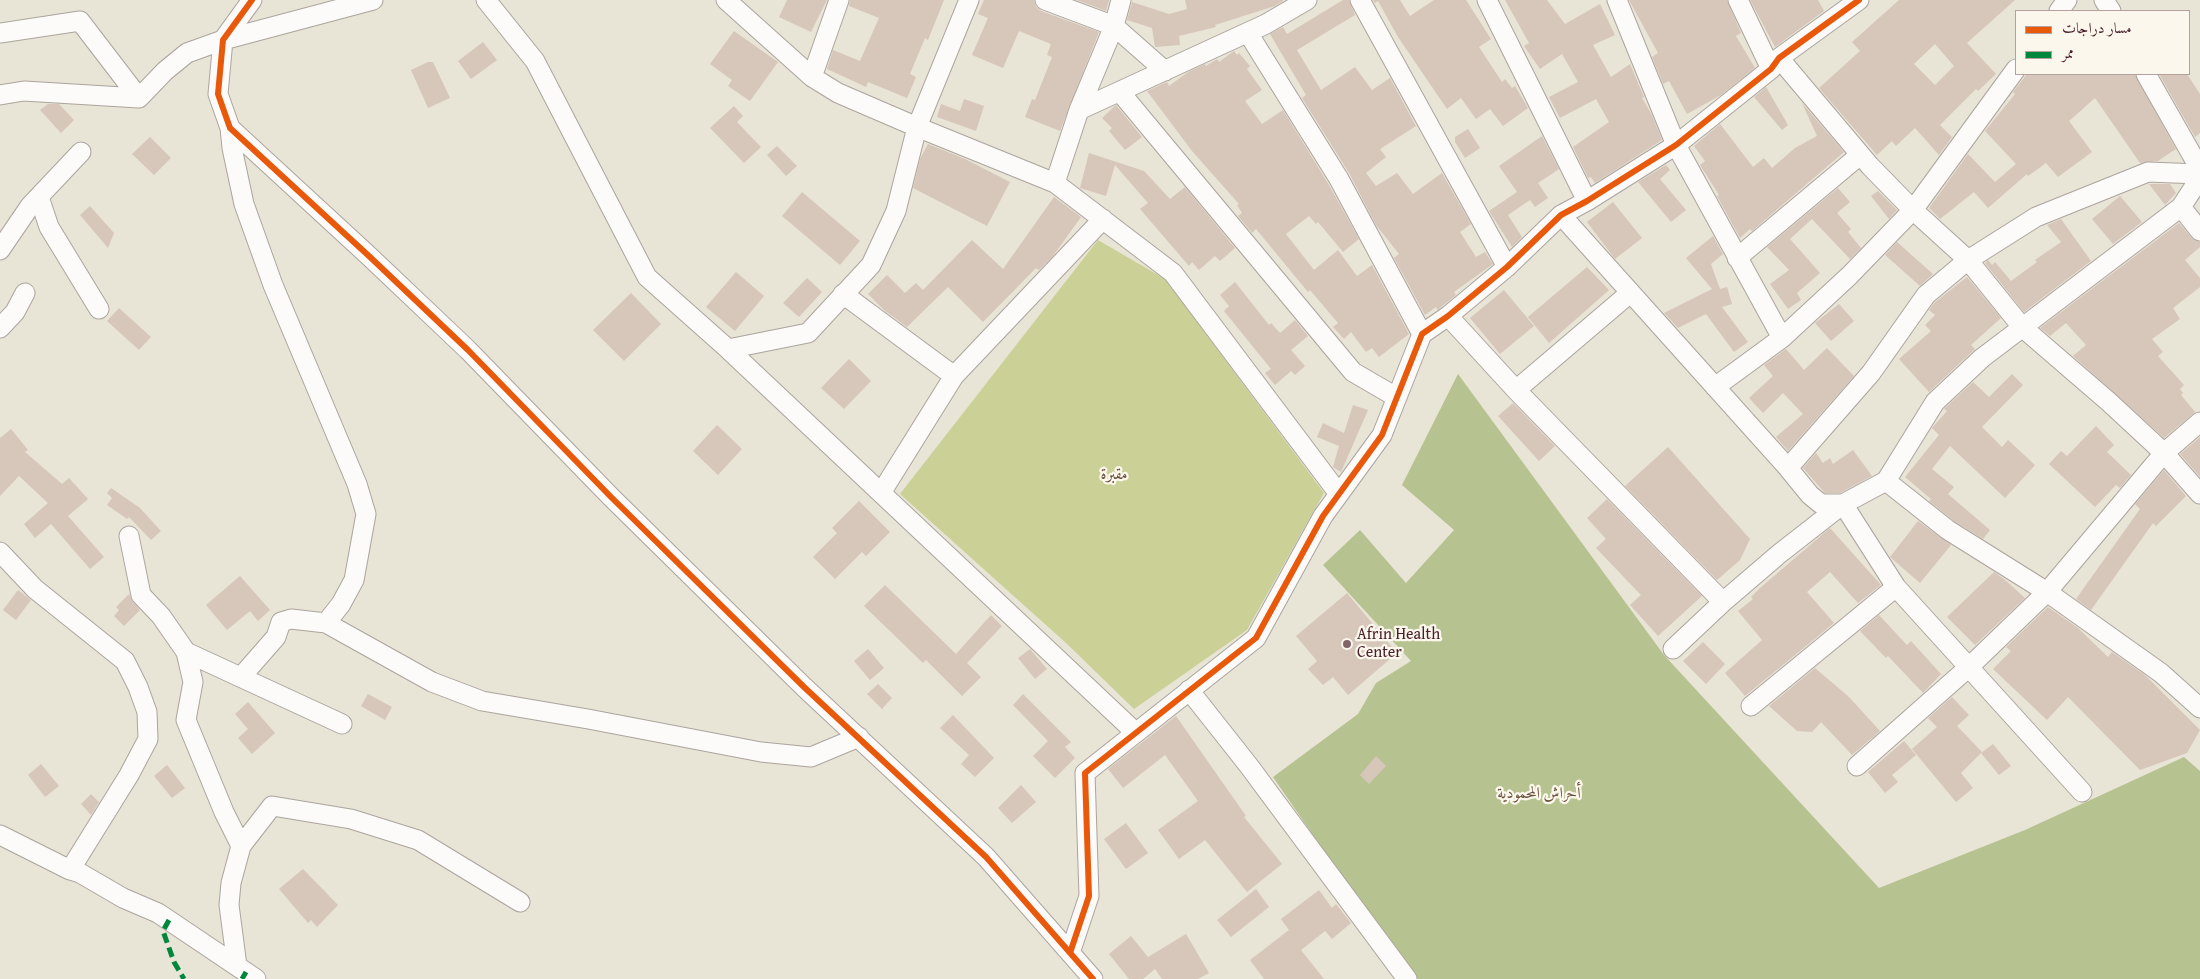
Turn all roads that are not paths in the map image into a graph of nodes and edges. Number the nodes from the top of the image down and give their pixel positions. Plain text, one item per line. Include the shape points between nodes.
1 (252, 0) edge
2 (373, 0) edge
3 (486, 0) edge
4 (839, 0) edge
5 (969, 0) edge
6 (1045, 0) edge
7 (1121, 0) edge
8 (1275, 0) edge
9 (1308, 0) edge
10 (1360, 0) edge
11 (1487, 0) edge
12 (1617, 0) edge
13 (1738, 0) edge
14 (728, 1) edge
15 (1850, 3) edge
16 (1266, 24) junction
17 (1114, 26) junction
18 (0, 33) edge
19 (1248, 33) junction
20 (223, 40) junction
21 (1775, 64) junction
22 (2015, 70) edge
23 (1165, 71) junction
24 (2147, 75) edge
25 (812, 77) junction
26 (1120, 92) junction
27 (0, 95) edge
28 (139, 98) junction
29 (1080, 110) junction
30 (917, 127) junction
31 (230, 128) junction
32 (1676, 145) junction
33 (81, 152) dead end
34 (1860, 155) junction
35 (2200, 169) edge
36 (2200, 174) edge
37 (2200, 178) edge
38 (1055, 183) junction
39 (39, 197) junction
40 (1587, 201) junction
41 (2181, 206) junction
42 (1913, 210) junction
43 (1561, 215) junction
44 (1103, 219) junction
45 (2200, 231) edge
46 (0, 250) edge
47 (1737, 258) junction
48 (1968, 260) junction
49 (1507, 267) junction
50 (25, 293) dead end
51 (843, 294) junction
52 (1630, 294) junction
53 (99, 309) dead end
54 (1448, 316) junction
55 (2022, 327) junction
56 (0, 328) edge
57 (1422, 334) junction
58 (1782, 338) junction
59 (728, 349) junction
60 (954, 376) junction
61 (1715, 387) junction
62 (1516, 390) junction
63 (1396, 397) junction
64 (2200, 422) edge
65 (2164, 453) junction
66 (1788, 468) junction
67 (1886, 482) junction
68 (881, 493) junction
69 (1339, 494) junction
70 (2200, 494) edge
71 (1843, 504) junction
72 (128, 536) dead end
73 (0, 552) edge
74 (1896, 586) junction
75 (2047, 592) junction
76 (1723, 602) junction
77 (326, 623) junction
78 (1673, 649) dead end
79 (186, 652) junction
80 (1969, 667) junction
81 (241, 677) junction
82 (1189, 690) junction
83 (1751, 706) dead end
84 (2200, 708) edge
85 (342, 724) dead end
86 (1135, 732) junction
87 (859, 738) junction
88 (1857, 766) dead end
89 (2082, 792) dead end
90 (0, 834) edge
91 (241, 846) junction
92 (70, 870) junction
93 (520, 902) dead end
94 (1070, 953) junction
95 (237, 966) junction
96 (256, 979) edge
97 (1093, 979) edge
98 (1407, 979) edge

1 - 20 street
2 - 20 street
3 - 59 street via 535,61 647,277
4 - 25 street
5 - 30 street
6 - 17 street
7 - 17 street
8 - 16 street
9 - 16 street
10 - 49 street
11 - 40 street
12 - 32 street
13 - 21 street
14 - 25 street
15 - 21 street
16 - 19 street
17 - 23 street
17 - 29 street
18 - 28 street via 80,21
19 - 23 street
19 - 57 street via 1339,179
20 - 28 street via 187,53
20 - 31 street via 218,94
21 - 32 street
21 - 34 street
22 - 42 street
23 - 26 street
24 - 35 street
25 - 30 street
26 - 29 street
26 - 63 street via 1353,372
27 - 28 street via 24,91
29 - 38 street
30 - 38 street
30 - 51 street via 896,211 870,265
31 - 77 street via 244,204 273,286 357,484 366,514 354,580
31 - 87 street via 468,350 612,497
32 - 40 street
32 - 47 street
33 - 39 street
34 - 42 street
34 - 47 street
36 - 48 street via 2148,172 2036,217
37 - 41 street
38 - 44 street
39 - 46 street
39 - 53 street via 48,227
40 - 43 street
41 - 45 street
41 - 55 street
42 - 48 street
42 - 58 street
43 - 49 street
43 - 52 street
44 - 60 street
44 - 69 street via 1173,272
47 - 58 street
48 - 55 street
48 - 66 street via 1926,295 1871,374
49 - 54 street
50 - 56 street via 15,312
51 - 59 street via 808,333
51 - 60 street
52 - 61 street
52 - 62 street
54 - 57 street
54 - 62 street
55 - 65 street
55 - 67 street via 1982,358 1935,402
57 - 63 street
58 - 61 street
59 - 68 street
60 - 68 street
61 - 66 street
62 - 76 street
63 - 69 street via 1382,435
64 - 65 street
65 - 70 street
65 - 75 street
66 - 71 street via 1821,504
67 - 71 street
67 - 75 street via 1948,530
68 - 86 street
69 - 82 street via 1323,516 1256,638
71 - 74 street
71 - 76 street
72 - 79 street via 141,595 161,616
73 - 92 street via 35,589 125,661 147,712 148,739
74 - 80 street
74 - 83 street
75 - 80 street
75 - 84 street via 2161,674
76 - 78 street
77 - 81 street via 291,619 281,622 276,637
77 - 87 street via 432,682 482,700 761,752 811,758
79 - 81 street
79 - 91 street via 192,682 186,720
80 - 88 street
80 - 89 street
81 - 85 street
82 - 86 street
82 - 98 street via 1250,766
86 - 94 street via 1085,773 1089,896
87 - 94 street via 986,857
90 - 92 street
91 - 93 street via 272,806 350,819 418,840
91 - 95 street via 228,904
92 - 95 street via 158,913
94 - 97 street
95 - 96 street

